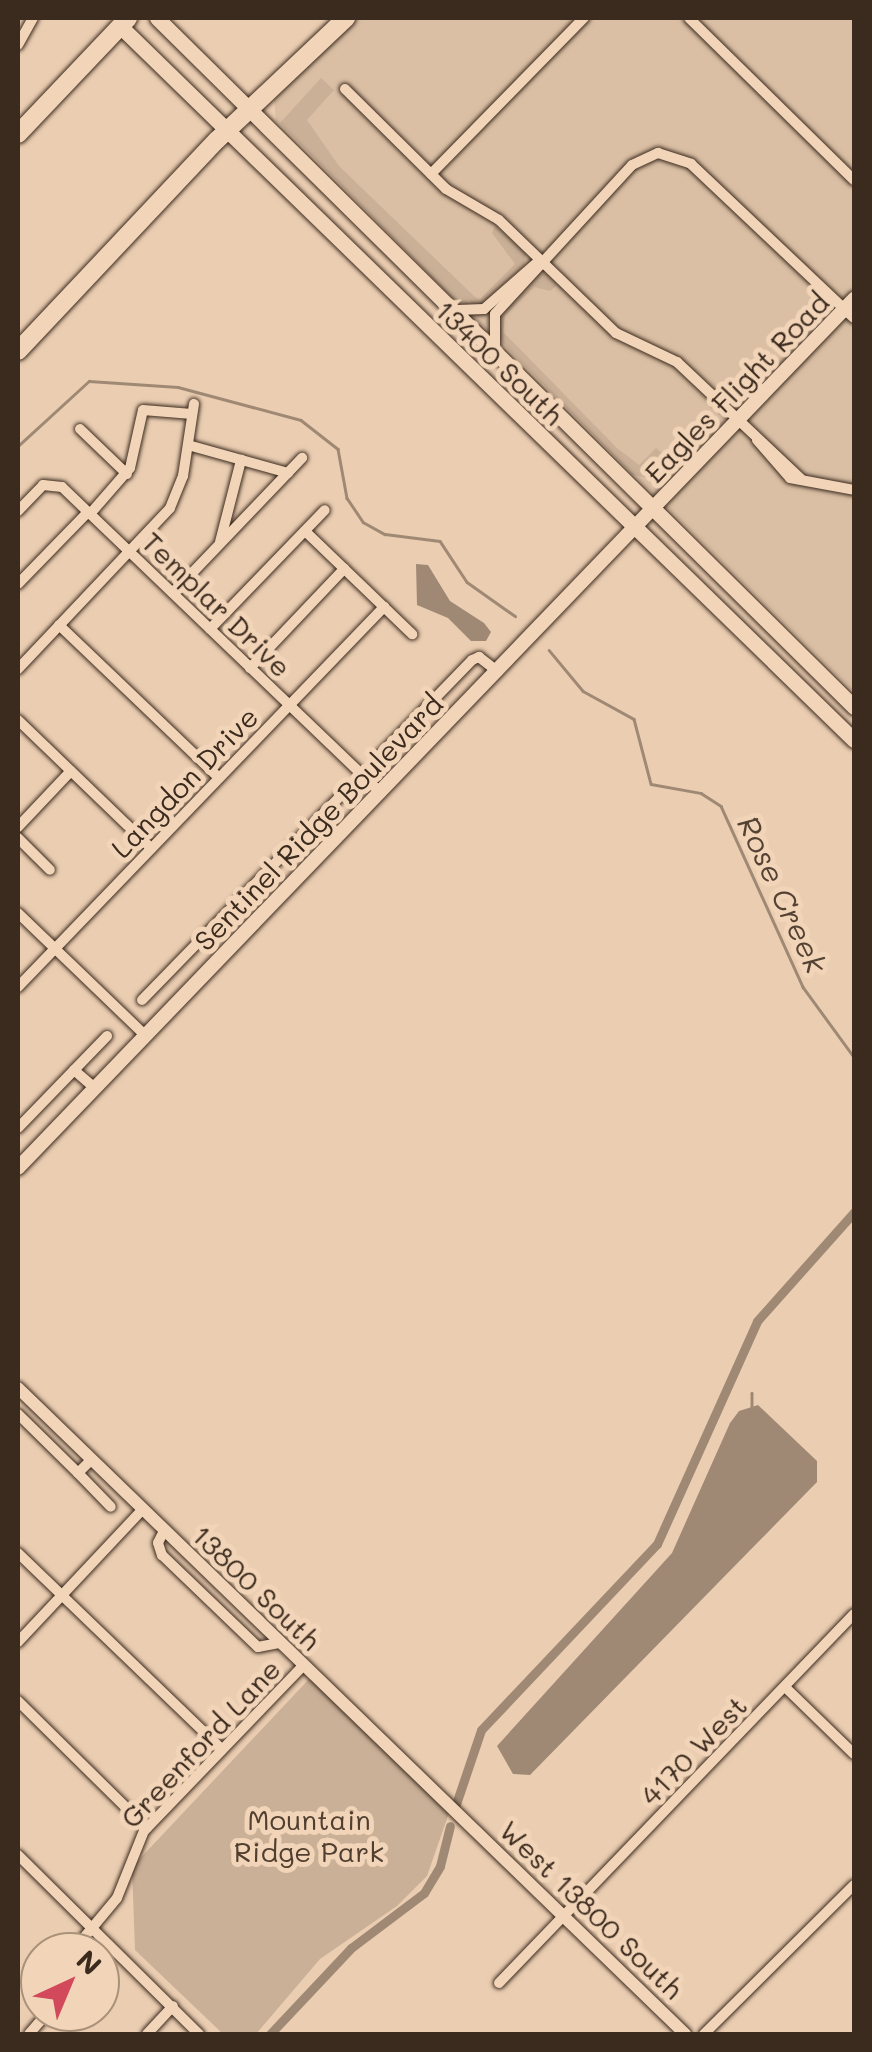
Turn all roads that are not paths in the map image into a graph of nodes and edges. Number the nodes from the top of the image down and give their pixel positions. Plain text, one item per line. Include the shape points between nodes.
1 (33, 18) edge
2 (157, 18) edge
3 (346, 18) edge
4 (584, 18) edge
5 (689, 18) edge
6 (120, 20) edge
7 (18, 45) edge
8 (345, 89) dead end
9 (251, 109) junction
10 (228, 131) junction
11 (18, 134) edge
12 (432, 174) junction
13 (854, 180) edge
14 (540, 260) junction
15 (448, 307) junction
16 (851, 309) edge
17 (18, 351) edge
18 (497, 356) junction
19 (738, 422) junction
20 (80, 429) dead end
21 (188, 445) junction
22 (302, 458) dead end
23 (240, 460) junction
24 (288, 473) junction
25 (127, 474) junction
26 (854, 490) edge
27 (325, 510) dead end
28 (654, 510) junction
29 (18, 511) edge
30 (89, 513) junction
31 (636, 529) junction
32 (305, 531) junction
33 (218, 545) junction
34 (130, 552) junction
35 (344, 569) junction
36 (18, 584) edge
37 (173, 594) junction
38 (384, 607) junction
39 (59, 625) junction
40 (210, 629) junction
41 (412, 634) dead end
42 (250, 668) junction
43 (18, 669) edge
44 (498, 672) junction
45 (289, 705) junction
46 (854, 706) edge
47 (18, 720) edge
48 (410, 724) junction
49 (854, 740) edge
50 (430, 742) junction
51 (380, 755) dead end
52 (71, 772) junction
53 (219, 778) junction
54 (345, 791) dead end
55 (381, 793) junction
56 (18, 827) edge
57 (310, 827) junction
58 (18, 838) edge
59 (329, 846) junction
60 (152, 848) junction
61 (50, 870) dead end
62 (18, 913) edge
63 (55, 949) junction
64 (176, 965) junction
65 (196, 984) junction
66 (18, 988) edge
67 (142, 1000) dead end
68 (106, 1036) dead end
69 (146, 1036) junction
70 (74, 1070) junction
71 (95, 1088) junction
72 (18, 1128) edge
73 (18, 1168) edge
74 (18, 1388) edge
75 (18, 1414) edge
76 (91, 1460) junction
77 (78, 1473) junction
78 (111, 1506) dead end
79 (142, 1510) junction
80 (18, 1553) edge
81 (62, 1596) junction
82 (854, 1614) edge
83 (18, 1642) edge
84 (303, 1666) junction
85 (785, 1688) junction
86 (18, 1702) edge
87 (222, 1749) junction
88 (854, 1754) edge
89 (464, 1819) joint
90 (147, 1828) junction
91 (18, 1855) edge
92 (854, 1885) edge
93 (564, 1916) junction
94 (92, 1928) junction
95 (89, 1932) edge
96 (499, 1983) dead end
97 (174, 2006) junction
98 (147, 2034) edge
99 (199, 2034) edge
100 (685, 2034) edge
101 (704, 2034) edge

1 - 7 street
2 - 9 main road, 13400 South
3 - 9 highway
4 - 12 street
5 - 13 street
6 - 10 main road, 13400 South
6 - 11 highway
8 - 12 street
9 - 10 highway
9 - 15 main road, 13400 South
10 - 17 highway
10 - 31 main road, 13400 South
12 - 14 street via 489,211
14 - 15 street via 484,310 467,314
14 - 16 street via 634,163 668,154 691,164
14 - 18 street via 492,318
14 - 19 street via 609,327 671,357
15 - 18 main road, 13400 South
16 - 19 main road, Eagles Flight Road
18 - 28 main road, 13400 South
19 - 26 street via 801,479
19 - 28 main road, Eagles Flight Road
20 - 25 street
21 - 23 street
21 - 25 street via 193,409 144,410
21 - 34 street via 175,498
22 - 24 street
23 - 24 street
23 - 33 street
24 - 33 street
25 - 30 street
27 - 32 street
28 - 31 main road, Sentinel Ridge Boulevard
28 - 46 main road, 13400 South
29 - 30 street, Templar Drive via 53,483
30 - 34 street, Templar Drive
30 - 36 street
31 - 44 main road, Sentinel Ridge Boulevard
31 - 49 main road, 13400 South
32 - 35 street
32 - 40 street
33 - 37 street
34 - 37 street, Templar Drive
34 - 39 street
35 - 38 street
35 - 42 street
37 - 40 street, Templar Drive
38 - 41 street
38 - 45 street, Langdon Drive
39 - 43 street
39 - 53 street
40 - 42 street, Templar Drive
42 - 45 street, Templar Drive
44 - 48 street via 479,657 472,660
44 - 50 main road, Sentinel Ridge Boulevard
45 - 53 street, Langdon Drive
45 - 55 street, Templar Drive
47 - 52 street
48 - 50 street
48 - 51 street
50 - 55 main road, Sentinel Ridge Boulevard
52 - 56 street
52 - 60 street
53 - 60 street, Langdon Drive
54 - 57 street
55 - 59 main road, Sentinel Ridge Boulevard
57 - 59 street
57 - 64 street
58 - 61 street
59 - 65 main road, Sentinel Ridge Boulevard
60 - 63 street, Langdon Drive
62 - 63 street
63 - 66 street, Langdon Drive
63 - 69 street
64 - 65 street
64 - 67 street
65 - 69 main road, Sentinel Ridge Boulevard
68 - 70 street
69 - 71 main road, Sentinel Ridge Boulevard
70 - 71 street
70 - 72 street
71 - 73 main road, Sentinel Ridge Boulevard
74 - 76 street, 13800 South
75 - 77 street
76 - 77 street
76 - 79 street, 13800 South
77 - 78 street
79 - 81 street
79 - 84 street, 13800 South
80 - 81 street
81 - 83 street
81 - 87 street
82 - 85 street, 4170 West
84 - 87 street, Greenford Lane
84 - 89 street, 13800 South
85 - 88 street
85 - 93 street, 4170 West
86 - 90 street
87 - 90 street, Greenford Lane
89 - 93 street, West 13800 South
90 - 94 street, Greenford Lane via 117,1898
91 - 94 street
92 - 101 street
93 - 96 street, 4170 West
93 - 100 street, West 13800 South
94 - 95 street, Greenford Lane
94 - 97 street
97 - 98 street
97 - 99 street

